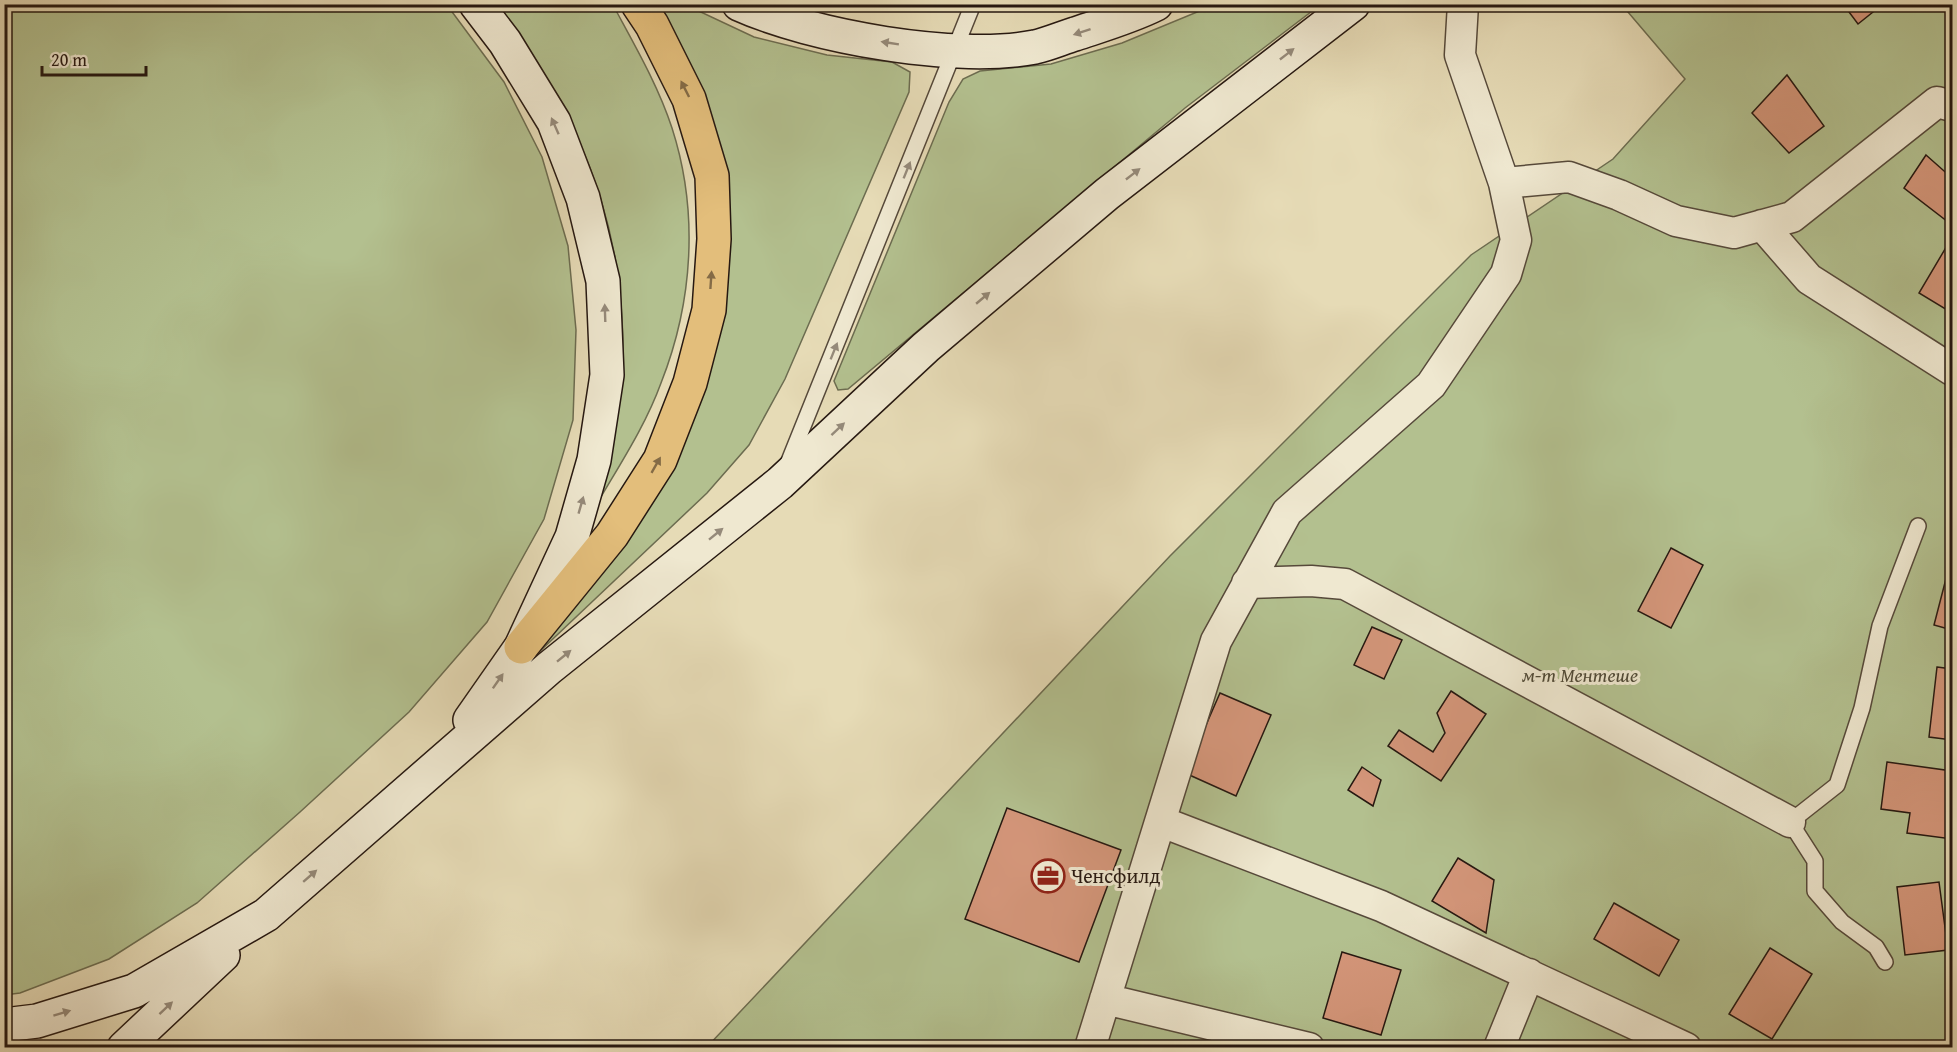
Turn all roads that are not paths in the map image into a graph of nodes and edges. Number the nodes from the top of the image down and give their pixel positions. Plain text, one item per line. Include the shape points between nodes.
1 (476, 4) edge
2 (638, 4) edge
3 (739, 4) edge
4 (973, 4) edge
5 (1156, 4) edge
6 (1353, 4) edge
7 (1463, 4) edge
8 (952, 52) junction
9 (1953, 106) edge
10 (1504, 183) junction
11 (1762, 225) junction
12 (1953, 370) edge
13 (780, 483) junction
14 (1918, 526) dead end
15 (1247, 583) junction
16 (521, 647) junction
17 (440, 763) junction
18 (1162, 822) junction
19 (1790, 822) junction
20 (266, 915) junction
21 (1885, 962) dead end
22 (1529, 974) junction
23 (1105, 999) junction
24 (4, 1026) edge
25 (124, 1047) edge
26 (1090, 1047) edge
27 (1309, 1047) edge
28 (1499, 1047) edge
29 (1686, 1047) edge

16 -> 1 main road via 572,537 594,460 607,375 603,281 583,198 554,122 505,42
16 -> 2 highway via 612,535 660,460 690,383 709,310 714,239 711,176 689,99
8 -> 3 main road via 849,37 760,14
4 - 8 lane
5 -> 8 main road via 1035,47
13 -> 6 main road via 926,347 1107,194
7 - 10 street via 1460,55
13 -> 8 lane via 941,88
9 - 11 street via 1937,102 1792,217
10 - 11 street via 1569,177 1676,221 1734,233
10 - 15 street via 1516,240 1506,274 1431,385 1287,512
11 - 12 street via 1809,279
17 -> 13 main road via 549,668
14 - 19 lane via 1880,626 1862,708 1837,785
15 - 18 street via 1216,641
15 - 19 street via 1345,584
17 -> 16 main road
20 -> 17 main road
18 - 22 street via 1381,906
18 - 23 street
19 - 21 lane via 1815,861 1815,891 1842,922 1876,947
24 -> 20 main road via 37,1021 134,991
25 -> 20 main road
22 - 28 street
22 - 29 street
23 - 26 street
23 - 27 street

